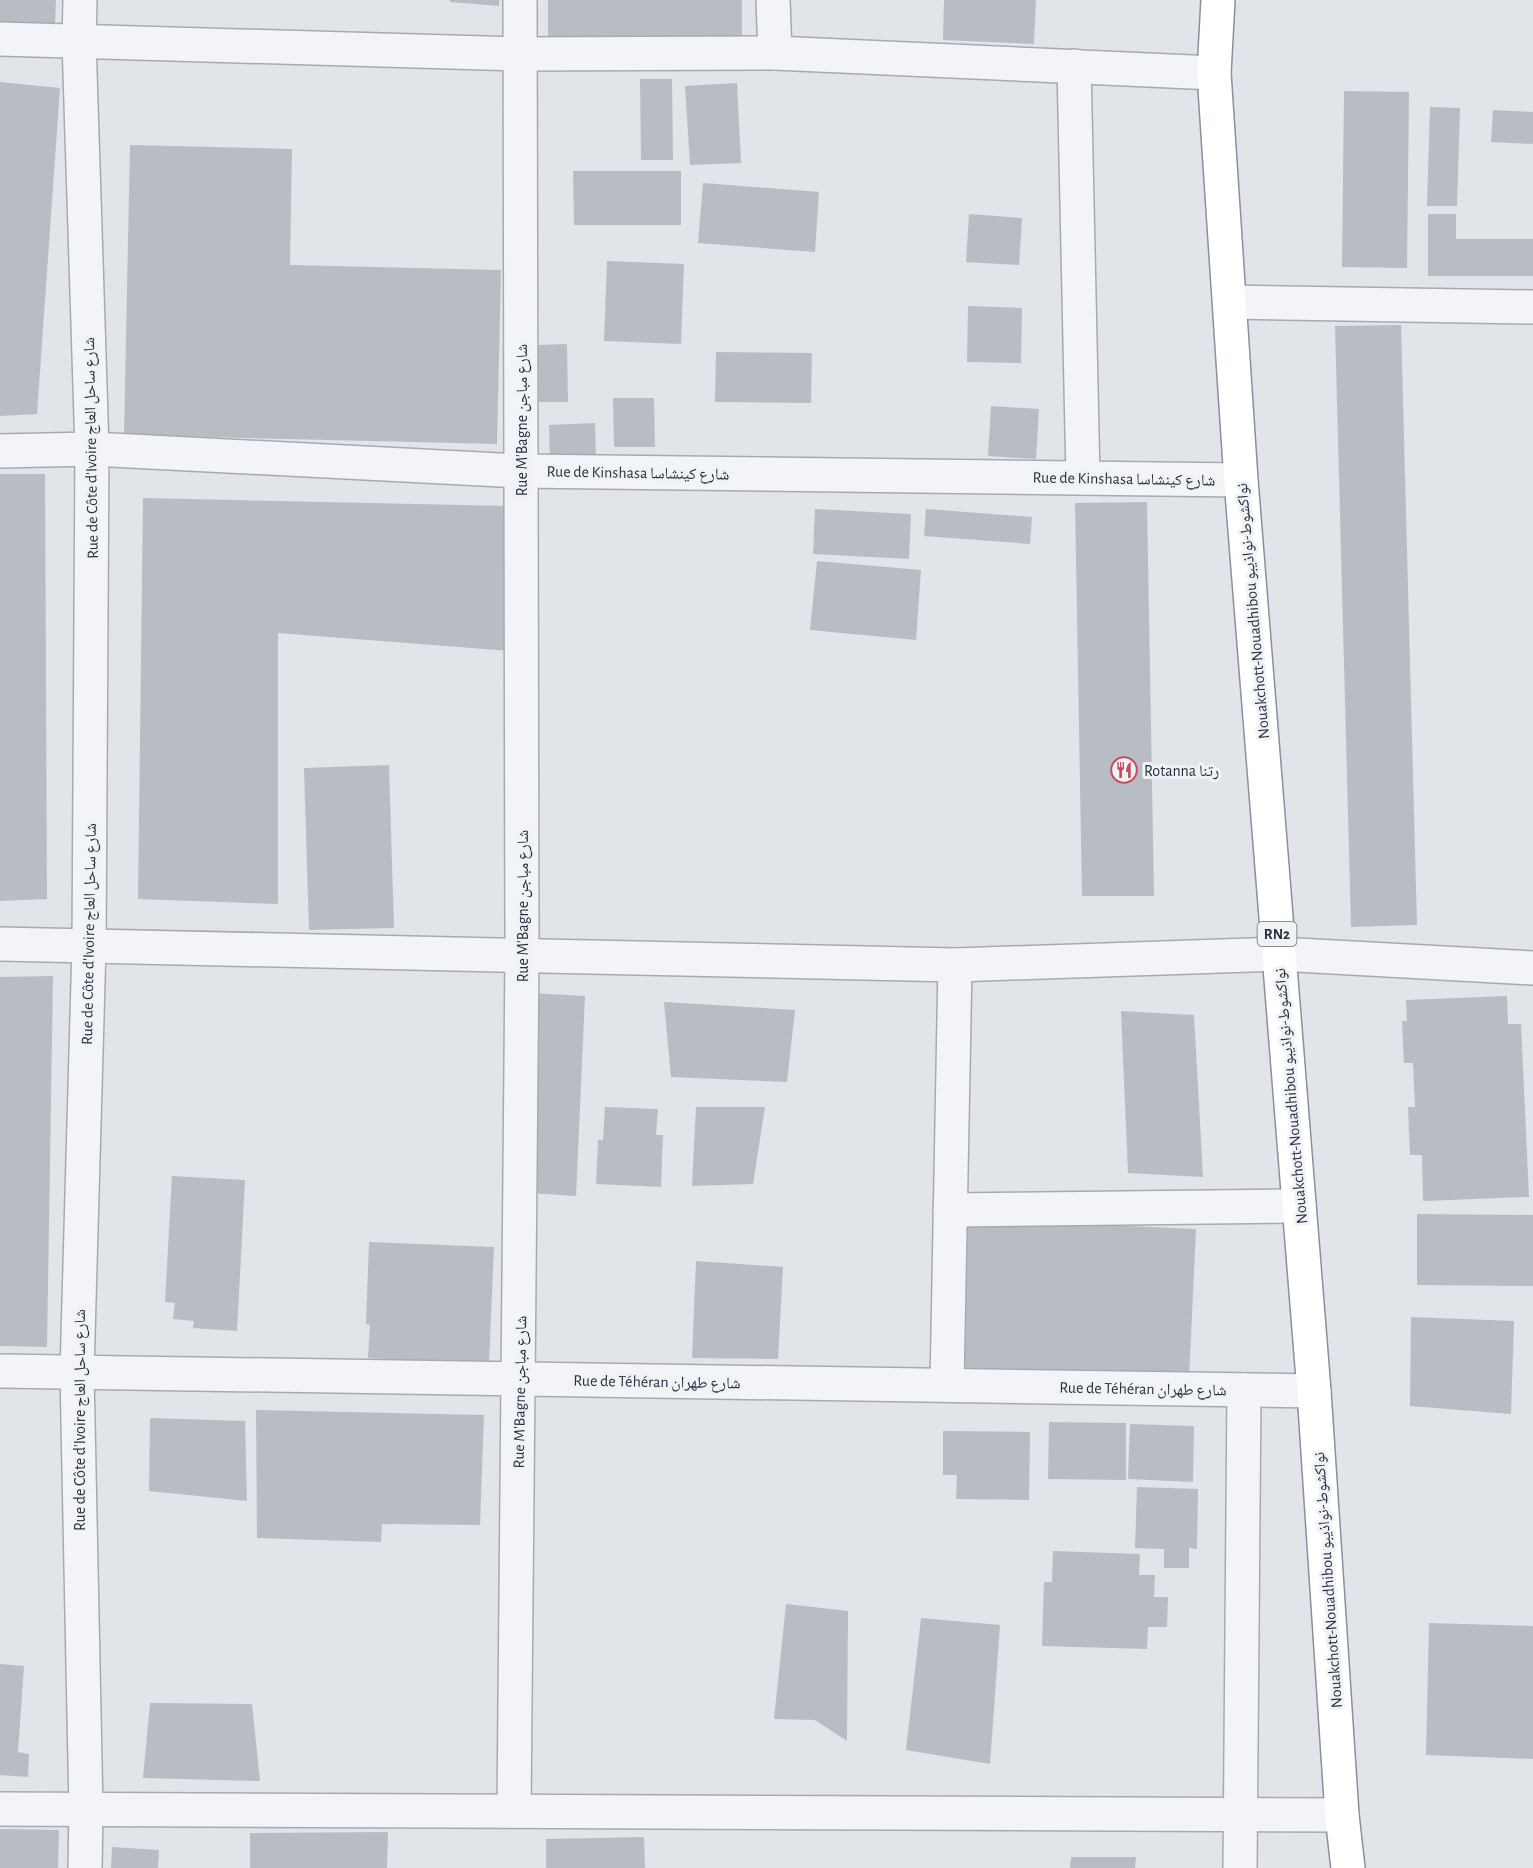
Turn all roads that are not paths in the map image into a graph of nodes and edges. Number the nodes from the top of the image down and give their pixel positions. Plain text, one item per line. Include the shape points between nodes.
1 (80, 0) edge
2 (520, 0) edge
3 (773, 0) edge
4 (1218, 0) edge
5 (0, 39) edge
6 (79, 41) junction
7 (775, 53) junction
8 (519, 54) junction
9 (1074, 66) junction
10 (1214, 73) junction
11 (1230, 302) junction
12 (1533, 308) edge
13 (92, 449) junction
14 (0, 451) edge
15 (521, 471) junction
16 (1083, 478) junction
17 (1241, 480) junction
18 (0, 944) edge
19 (89, 946) junction
20 (1279, 954) junction
21 (522, 956) junction
22 (955, 965) junction
23 (1533, 968) edge
24 (1299, 1206) junction
25 (950, 1210) junction
26 (0, 1371) edge
27 (77, 1372) junction
28 (519, 1379) junction
29 (947, 1385) junction
30 (1244, 1390) junction
31 (1314, 1391) junction
32 (0, 1809) edge
33 (86, 1810) junction
34 (514, 1811) junction
35 (1240, 1814) junction
36 (1342, 1815) junction
37 (85, 1868) edge
38 (1240, 1868) edge
39 (1348, 1868) edge

1 - 6 street, Rue de Côte d'Ivoire شارع ساحل العاج
2 - 8 street, Rue M'Bagne شارع مباجن
3 - 7 street
4 - 10 highway, Nouakchott-Nouadhibou نواكشوط-نواذيبو / RN2
5 - 6 street
6 - 8 street
6 - 13 street, Rue de Côte d'Ivoire شارع ساحل العاج
7 - 8 street
7 - 9 street
8 - 15 street, Rue M'Bagne شارع مباجن
9 - 10 street
9 - 16 street
10 - 11 highway, Nouakchott-Nouadhibou نواكشوط-نواذيبو / RN2
11 - 12 street
11 - 17 highway, Nouakchott-Nouadhibou نواكشوط-نواذيبو / RN2
13 - 14 street, Rue de Kinshasa شارع كينشاسا
13 - 15 street, Rue de Kinshasa شارع كينشاسا
13 - 19 street, Rue de Côte d'Ivoire شارع ساحل العاج
15 - 16 street, Rue de Kinshasa شارع كينشاسا
15 - 21 street, Rue M'Bagne شارع مباجن
16 - 17 street, Rue de Kinshasa شارع كينشاسا
17 - 20 highway, Nouakchott-Nouadhibou نواكشوط-نواذيبو / RN2
18 - 19 street
19 - 21 street
19 - 27 street, Rue de Côte d'Ivoire شارع ساحل العاج
20 - 22 street
20 - 23 street
20 - 24 highway, Nouakchott-Nouadhibou نواكشوط-نواذيبو / RN2
21 - 22 street
21 - 28 street, Rue M'Bagne شارع مباجن
22 - 25 street
24 - 25 street
24 - 31 highway, Nouakchott-Nouadhibou نواكشوط-نواذيبو / RN2
25 - 29 street
26 - 27 street, Rue de Téhéran شارع طهران
27 - 28 street, Rue de Téhéran شارع طهران
27 - 33 street, Rue de Côte d'Ivoire شارع ساحل العاج
28 - 29 street, Rue de Téhéran شارع طهران
28 - 34 street, Rue M'Bagne شارع مباجن
29 - 30 street, Rue de Téhéran شارع طهران
30 - 31 street, Rue de Téhéran شارع طهران
30 - 35 street
31 - 36 highway, Nouakchott-Nouadhibou نواكشوط-نواذيبو / RN2
32 - 33 street
33 - 34 street
33 - 37 street, Rue de Côte d'Ivoire شارع ساحل العاج
34 - 35 street
35 - 36 street
35 - 38 street
36 - 39 highway, Nouakchott-Nouadhibou نواكشوط-نواذيبو / RN2

